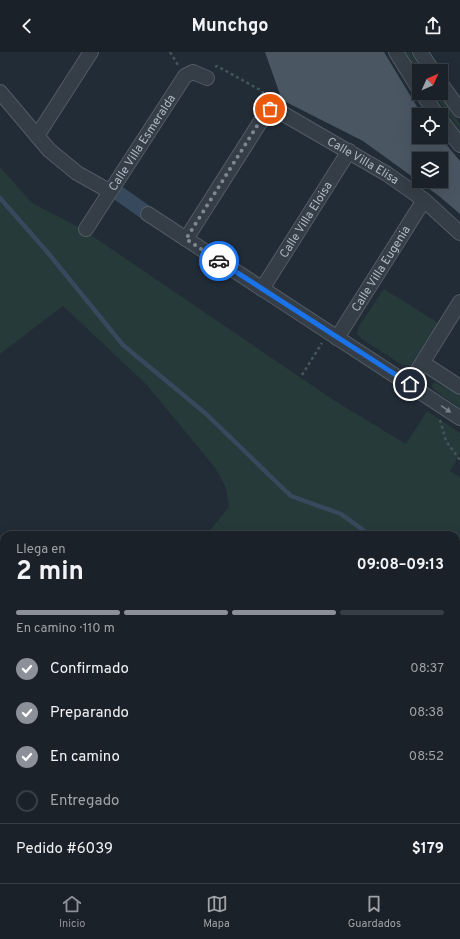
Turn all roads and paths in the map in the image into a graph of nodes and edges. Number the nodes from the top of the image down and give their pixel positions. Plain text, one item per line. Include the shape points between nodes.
1 (91, 52) edge
2 (396, 52) edge
3 (420, 52) edge
4 (428, 64) edge
5 (204, 76) joint
6 (412, 78) edge
7 (0, 92) edge
8 (448, 94) edge
9 (275, 110) junction
10 (460, 110) edge
11 (448, 130) edge
12 (37, 136) junction
13 (460, 146) edge
14 (349, 151) junction
15 (109, 191) junction
16 (424, 200) junction
17 (148, 214) dead end
18 (86, 229) dead end
19 (460, 233) edge
20 (186, 239) junction
21 (262, 289) junction
22 (460, 302) edge
23 (333, 335) junction
24 (422, 363) junction
25 (302, 375) dead end
26 (410, 384) junction
27 (460, 387) edge
28 (438, 403) junction
29 (460, 418) edge
30 (460, 460) edge

1 - 12 street
2 - 6 street
3 - 4 street
5 - 9 path via 217,66 262,91
5 - 15 street, Calle Villa Esmeralda via 193,72 185,76
7 - 12 street
8 - 10 street
9 - 14 street, Calle Villa Elisa
9 - 20 street via 262,118
11 - 13 street
12 - 15 street via 49,150 77,172
14 - 16 street, Calle Villa Elisa
14 - 21 street, Calle Villa Eloisa
15 - 18 street, Calle Villa Esmeralda
16 - 19 street, Calle Villa Elisa
16 - 23 street, Calle Villa Eugenia
17 - 20 street
20 - 21 street
21 - 23 street
22 - 24 street
23 - 25 path
23 - 26 street
24 - 26 street
24 - 27 street
26 - 28 street
28 -> 29 street
28 - 30 path via 440,423 446,441

